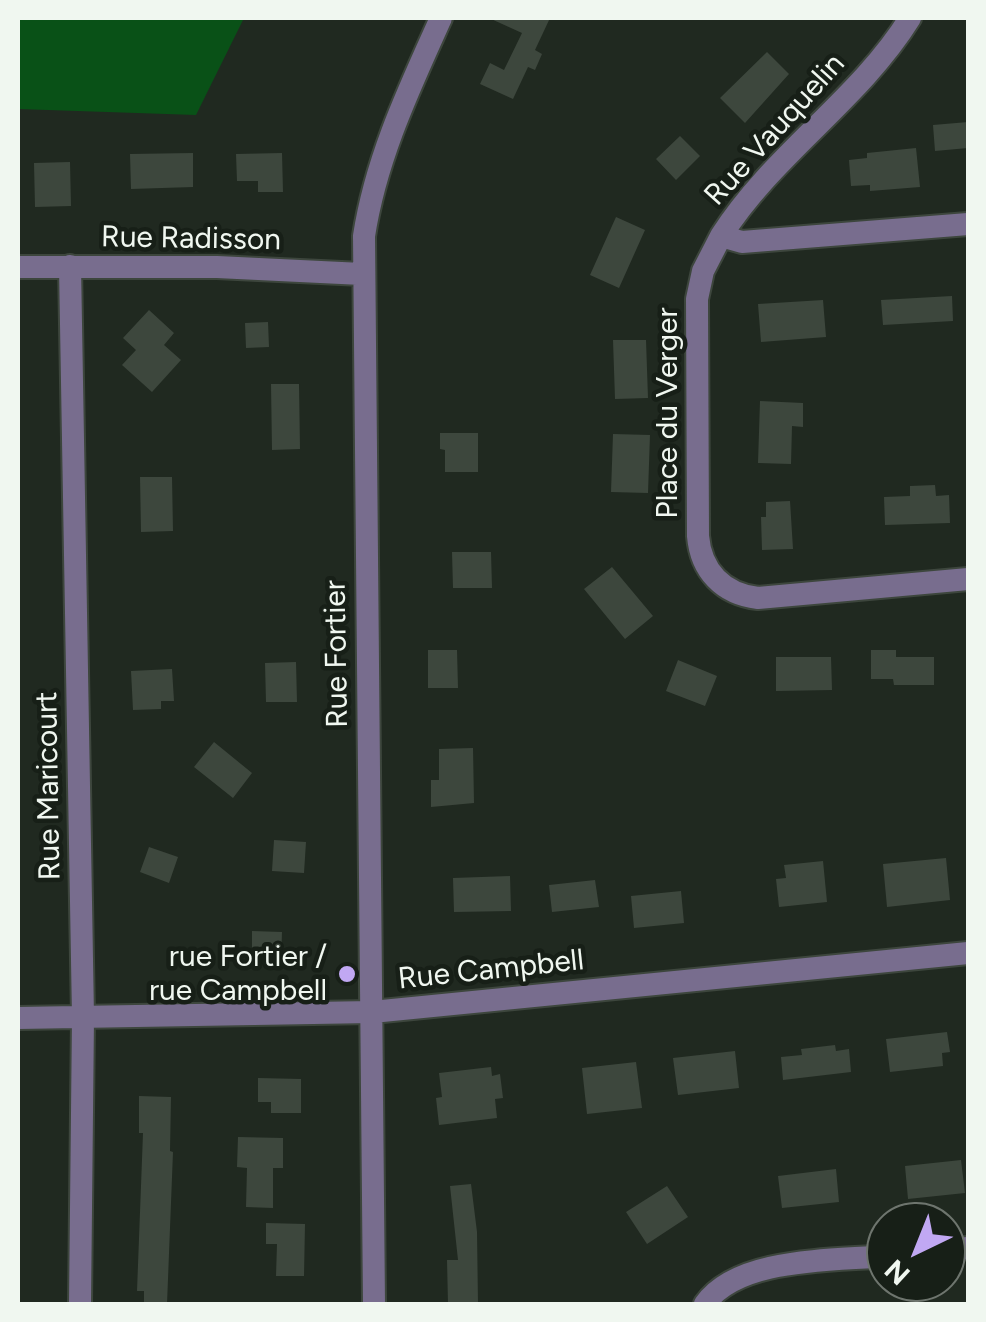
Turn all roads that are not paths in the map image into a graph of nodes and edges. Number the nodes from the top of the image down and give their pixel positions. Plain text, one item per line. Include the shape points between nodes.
1 (441, 18) edge
2 (910, 18) edge
3 (968, 224) edge
4 (721, 236) junction
5 (18, 266) edge
6 (70, 266) junction
7 (362, 274) junction
8 (968, 579) edge
9 (968, 953) edge
10 (372, 1012) junction
11 (83, 1017) junction
12 (18, 1018) edge
13 (866, 1258) edge
14 (80, 1304) edge
15 (374, 1304) edge
16 (705, 1304) edge

1 - 7 street, Rue Fortier via 378,170
2 - 4 street, Rue Vauquelin
3 - 4 street via 742,242
4 - 8 street, Place du Verger via 697,300 698,536 712,576 733,592 758,598
5 - 6 street, Rue Radisson
6 - 7 street, Rue Radisson
6 - 11 street, Rue Maricourt
7 - 10 street, Rue Fortier
9 - 10 street, Rue Campbell
10 - 11 street, Rue Campbell
10 - 15 street, Rue Fortier
11 - 12 street, Rue Campbell
11 - 14 street, Rue Maricourt
13 - 16 street via 748,1273

